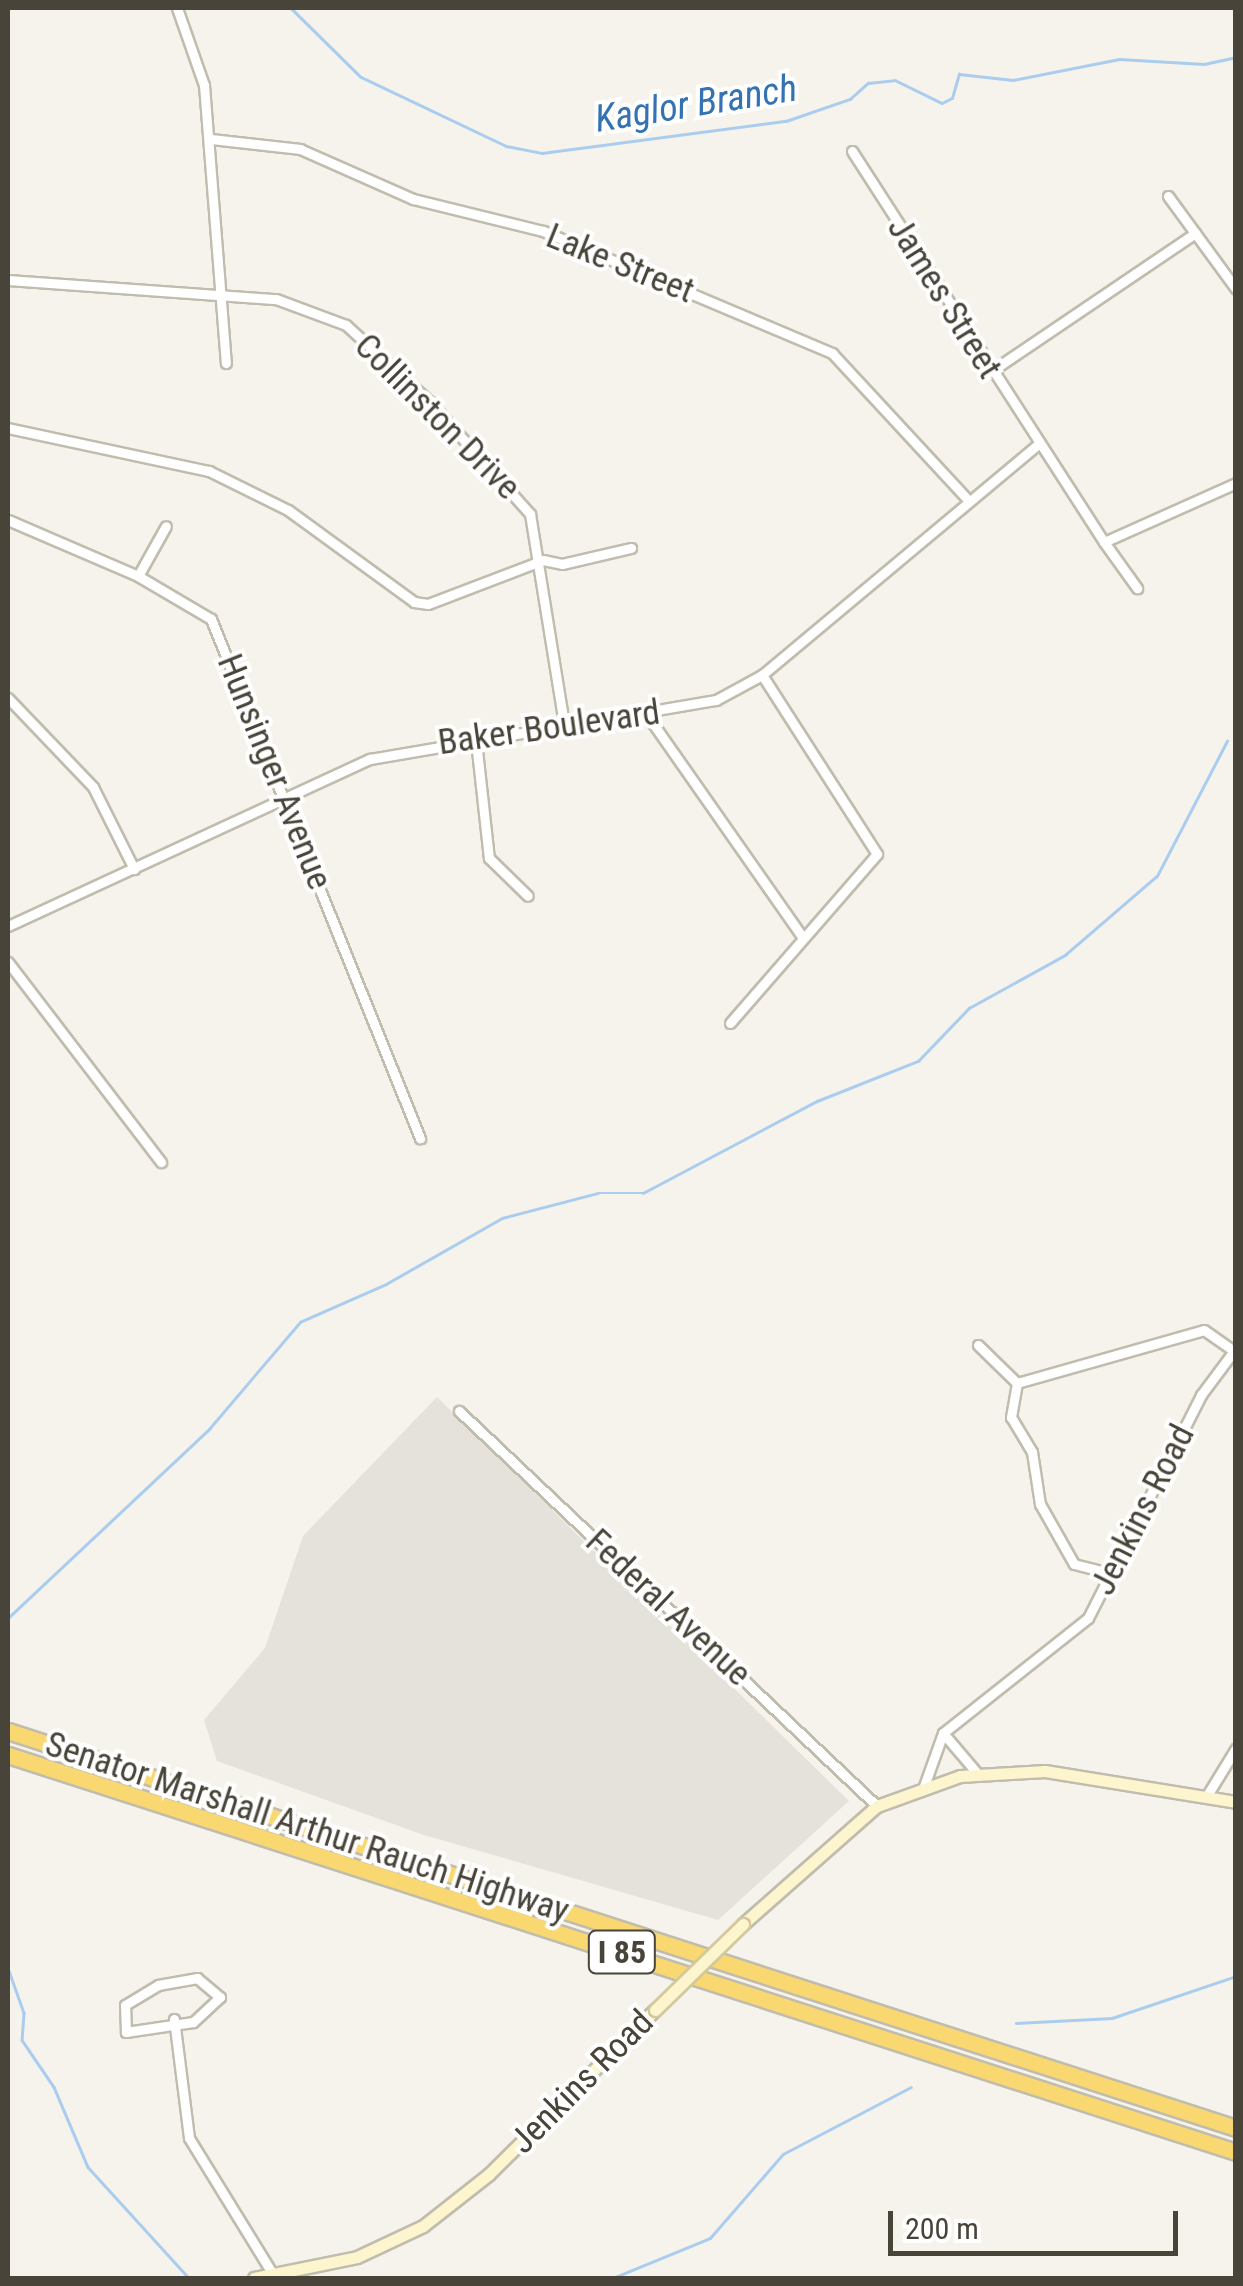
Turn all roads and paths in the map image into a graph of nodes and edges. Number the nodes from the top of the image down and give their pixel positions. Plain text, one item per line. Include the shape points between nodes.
1 (177, 8) edge
2 (210, 139) junction
3 (852, 150) dead end
4 (1168, 196) dead end
5 (1195, 232) junction
6 (8, 280) edge
7 (1236, 288) edge
8 (220, 297) junction
9 (226, 363) dead end
10 (990, 372) junction
11 (8, 428) edge
12 (1038, 445) junction
13 (1236, 483) edge
14 (968, 500) junction
15 (8, 520) edge
16 (166, 526) dead end
17 (1104, 542) junction
18 (631, 548) dead end
19 (543, 560) junction
20 (138, 576) junction
21 (1137, 588) dead end
22 (762, 675) junction
23 (8, 698) edge
24 (647, 715) junction
25 (565, 730) junction
26 (476, 741) junction
27 (285, 794) junction
28 (134, 868) junction
29 (528, 896) dead end
30 (8, 926) edge
31 (802, 938) junction
32 (9, 966) edge
33 (730, 1024) dead end
34 (420, 1138) dead end
35 (161, 1162) dead end
36 (978, 1344) dead end
37 (1234, 1349) edge
38 (1018, 1383) junction
39 (459, 1411) dead end
40 (1113, 1574) junction
41 (8, 1732) edge
42 (943, 1733) junction
43 (1236, 1748) edge
44 (8, 1755) edge
45 (978, 1773) junction
46 (924, 1786) junction
47 (1206, 1797) junction
48 (1236, 1802) edge
49 (876, 1806) junction
50 (174, 2019) junction
51 (1236, 2128) edge
52 (1236, 2152) edge
53 (274, 2276) junction
54 (254, 2278) edge

1 - 2 street via 204,84
2 - 8 street
2 - 14 street, Lake Street via 300,150 413,199 543,231 832,352
3 - 10 street, James Street
4 - 5 street
5 - 7 street
5 - 10 street
6 - 8 street, Collinston Drive
8 - 9 street
8 - 19 street, Collinston Drive via 292,302 346,325 517,493
10 - 12 street, James Street
11 - 19 street via 209,471 288,510 414,602 428,604
12 - 14 street, Baker Boulevard
12 - 17 street, James Street
13 - 17 street
14 - 22 street, Baker Boulevard
15 - 20 street, Hunsinger Avenue
16 - 20 street
17 - 21 street, James Street
18 - 19 street via 562,564
19 - 25 street, Collinston Drive
20 - 27 street, Hunsinger Avenue via 211,619
22 - 24 street, Baker Boulevard via 716,700
22 - 31 street via 877,854 853,891
23 - 28 street via 93,787
24 - 25 street, Baker Boulevard
24 - 31 street
25 - 26 street, Baker Boulevard
26 - 27 street, Baker Boulevard via 397,752
26 - 29 street via 489,858
27 - 28 street, Baker Boulevard
27 - 34 street, Hunsinger Avenue
28 - 30 street, Baker Boulevard
31 - 33 street
32 - 35 street
36 - 38 street
37 - 38 street via 1204,1330
37 - 40 street, Jenkins Road via 1200,1395
38 - 40 street via 1011,1417 1032,1452 1040,1504 1074,1564
39 - 49 street, Federal Avenue
40 - 42 street, Jenkins Road via 1078,1632
41 - 51 highway, Senator Marshall Arthur Rauch Highway / I 85
42 - 45 street
42 - 46 street
43 - 47 street
44 - 52 highway, Senator Marshall Arthur Rauch Highway / I 85
45 - 46 street, Jenkins Road
45 - 47 street, Jenkins Road via 1045,1771
46 - 49 street, Jenkins Road
47 - 48 street, Jenkins Road
49 - 53 street, Jenkins Road, bridge via 440,2214 374,2251
50 - 50 street via 162,2029 128,2034 125,2005 158,1986 197,1978 220,1997 193,2022
50 - 53 street via 189,2138
53 - 54 street, Jenkins Road

